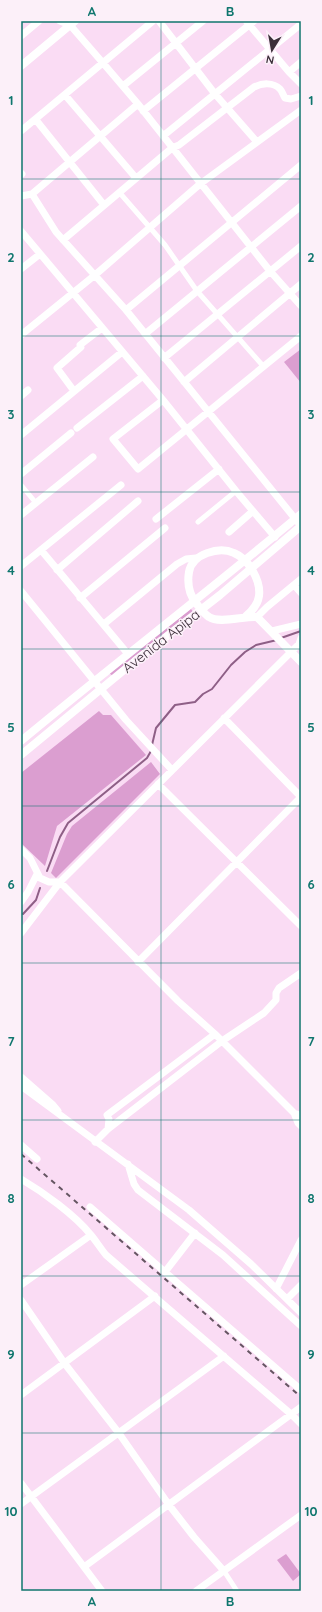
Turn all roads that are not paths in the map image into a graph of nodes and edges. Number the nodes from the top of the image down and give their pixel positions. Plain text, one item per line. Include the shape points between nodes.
1 (39, 21) edge
2 (60, 21) edge
3 (153, 21) edge
4 (159, 21) edge
5 (203, 21) edge
6 (250, 22) edge
7 (72, 23) edge
8 (301, 24) edge
9 (21, 36) edge
10 (175, 43) junction
11 (269, 49) junction
12 (301, 62) edge
13 (103, 63) junction
14 (21, 66) edge
15 (196, 68) junction
16 (289, 72) junction
17 (301, 84) edge
18 (123, 86) junction
19 (214, 94) junction
20 (65, 95) junction
21 (301, 96) edge
22 (138, 104) junction
23 (227, 109) junction
24 (301, 110) edge
25 (143, 111) junction
26 (36, 120) junction
27 (21, 131) edge
28 (163, 136) junction
29 (101, 137) junction
30 (257, 142) junction
31 (172, 148) junction
32 (70, 162) junction
33 (301, 165) edge
34 (136, 178) junction
35 (200, 184) junction
36 (119, 192) junction
37 (32, 194) junction
38 (21, 196) edge
39 (104, 205) junction
40 (301, 206) edge
41 (230, 222) junction
42 (150, 227) junction
43 (21, 231) edge
44 (63, 240) junction
45 (301, 246) edge
46 (250, 247) junction
47 (40, 254) junction
48 (179, 265) junction
49 (21, 269) edge
50 (270, 272) junction
51 (95, 275) junction
52 (301, 284) edge
53 (197, 291) junction
54 (72, 293) junction
55 (290, 293) junction
56 (301, 306) edge
57 (126, 310) junction
58 (218, 314) junction
59 (102, 328) junction
60 (145, 334) junction
61 (21, 335) edge
62 (301, 336) edge
63 (238, 337) junction
64 (122, 352) junction
65 (164, 358) junction
66 (264, 367) junction
67 (143, 376) junction
68 (184, 382) junction
69 (28, 390) dead end
70 (74, 391) junction
71 (21, 396) edge
72 (163, 400) junction
73 (208, 412) junction
74 (187, 429) junction
75 (21, 435) edge
76 (93, 457) dead end
77 (219, 469) junction
78 (21, 474) edge
79 (121, 484) dead end
80 (21, 485) edge
81 (236, 491) junction
82 (138, 501) dead end
83 (36, 503) junction
84 (253, 511) junction
85 (21, 515) edge
86 (298, 516) edge
87 (156, 519) dead end
88 (198, 522) dead end
89 (301, 526) edge
90 (165, 528) dead end
91 (229, 532) dead end
92 (274, 536) junction
93 (41, 550) junction
94 (196, 558) junction
95 (245, 561) junction
96 (21, 566) edge
97 (251, 568) junction
98 (57, 570) junction
99 (301, 579) edge
100 (294, 585) junction
101 (21, 591) edge
102 (301, 593) edge
103 (80, 598) junction
104 (195, 601) junction
105 (202, 610) junction
106 (246, 616) junction
107 (257, 617) junction
108 (104, 624) junction
109 (301, 624) edge
110 (272, 631) junction
111 (301, 638) edge
112 (291, 652) junction
113 (128, 654) junction
114 (301, 662) edge
115 (93, 681) junction
116 (100, 690) junction
117 (224, 718) junction
118 (21, 741) edge
119 (21, 756) edge
120 (172, 770) junction
121 (158, 784) junction
122 (301, 797) edge
123 (21, 849) edge
124 (236, 863) junction
125 (37, 874) junction
126 (60, 882) junction
127 (21, 902) edge
128 (301, 926) edge
129 (21, 933) edge
130 (138, 962) junction
131 (301, 972) edge
132 (215, 1034) junction
133 (222, 1041) junction
134 (21, 1077) edge
135 (21, 1086) edge
136 (294, 1113) junction
137 (60, 1115) junction
138 (301, 1116) edge
139 (301, 1126) edge
140 (108, 1129) junction
141 (95, 1142) junction
142 (21, 1145) edge
143 (37, 1159) dead end
144 (128, 1164) junction
145 (21, 1179) edge
146 (90, 1207) dead end
147 (195, 1233) junction
148 (91, 1235) junction
149 (301, 1240) edge
150 (165, 1272) junction
151 (21, 1285) edge
152 (301, 1285) edge
153 (276, 1289) junction
154 (155, 1296) junction
155 (287, 1299) junction
156 (21, 1300) edge
157 (301, 1313) edge
158 (301, 1326) edge
159 (224, 1356) junction
160 (65, 1364) junction
161 (301, 1390) edge
162 (21, 1395) edge
163 (301, 1407) edge
164 (292, 1415) junction
165 (301, 1424) edge
166 (118, 1432) junction
167 (21, 1483) edge
168 (31, 1497) junction
169 (21, 1504) edge
170 (168, 1505) junction
171 (301, 1515) edge
172 (84, 1567) junction
173 (224, 1570) junction
174 (102, 1591) edge
175 (196, 1591) edge
176 (238, 1591) edge

1 - 9 street
2 - 7 street
3 - 13 street
4 - 10 street
5 - 10 street
6 - 11 street
6 - 15 street
7 - 13 street
7 - 14 street
8 - 11 street
10 - 15 street
10 - 18 street
11 - 16 street
11 - 19 street
12 - 16 street
13 - 18 street
13 - 20 street
15 - 19 street
15 - 25 street
16 - 17 street
18 - 22 street
19 - 23 street
19 - 28 street
20 - 26 street
20 - 29 street
21 - 23 street via 285,98 280,89 260,84
22 - 25 street
22 - 29 street
23 - 30 street
23 - 31 street
24 - 30 street
25 - 28 street
26 - 27 street
26 - 32 street
28 - 31 street
29 - 32 street
29 - 34 street
30 - 35 street
31 - 34 street
31 - 35 street
32 - 37 street
32 - 39 street
33 - 41 street
34 - 36 street
35 - 41 street
35 - 42 street
36 - 39 street
36 - 42 street
37 - 38 street
37 - 44 street
39 - 44 street
40 - 46 street
41 - 46 street
41 - 48 street
42 - 48 street
42 - 51 street
43 - 47 street
44 - 51 street
45 - 50 street
46 - 50 street
46 - 53 street
47 - 49 street
47 - 54 street
48 - 53 street
48 - 57 street
50 - 55 street
50 - 58 street
51 - 54 street
51 - 57 street
52 - 55 street
53 - 58 street
53 - 60 street
54 - 59 street
54 - 61 street
55 - 56 street
55 - 63 street
57 - 60 street
58 - 63 street
58 - 65 street
59 - 64 street
59 - 70 street via 57,368
60 - 65 street
62 - 66 street
63 - 66 street
63 - 68 street
64 - 67 street
64 - 70 street
65 - 68 street
66 - 73 street
67 - 72 street
67 - 78 street
68 - 73 street
69 - 71 street
70 - 75 street
72 - 74 street
72 - 74 street via 113,439 138,469
73 - 74 street
73 - 86 street
74 - 77 street
76 - 83 street
77 - 81 street
77 - 87 street
79 - 93 street
80 - 83 street
81 - 84 street
81 - 88 street
82 - 98 street
83 - 85 street
84 - 91 street
84 - 92 street
86 - 89 street
86 - 92 street, Avenida Apipa
89 - 97 street, Avenida Apipa
90 - 103 street
92 - 95 street, Avenida Apipa
93 - 96 street
93 - 98 street
94 - 95 street via 220,551 234,553
94 - 104 street via 189,568 188,578 188,590
94 - 108 street via 186,559 177,564
95 - 97 street
95 - 104 street, Avenida Apipa
97 - 105 street, Avenida Apipa
97 - 106 street via 259,585 259,597
98 - 103 street
99 - 100 street
100 - 102 street
100 - 107 street
101 - 115 street
103 - 108 street
104 - 105 street
104 - 113 street, Avenida Apipa
105 - 106 street via 209,618 222,620
105 - 116 street, Avenida Apipa
106 - 107 street
107 - 110 street
108 - 113 street
109 - 110 street
110 - 112 street
111 - 112 street
112 - 114 street
112 - 117 street
113 - 115 street, Avenida Apipa
115 - 116 street
115 - 118 street, Avenida Apipa
116 - 119 street, Avenida Apipa
116 - 120 street
117 - 120 street
117 - 122 street
120 - 121 street
121 - 124 street
121 - 126 street
122 - 124 street
123 - 125 street via 30,858
124 - 128 street
124 - 130 street
125 - 126 street via 46,881
125 - 127 street
126 - 129 street
126 - 130 street
130 - 132 street
131 - 133 street via 279,988 276,1000 264,1013
132 - 133 street
132 - 140 street via 107,1115
133 - 136 street
133 - 140 street
134 - 137 street via 53,1105
135 - 137 street
136 - 138 street
136 - 139 street
137 - 141 street
140 - 141 street
141 - 144 street
142 - 143 street
144 - 147 street via 138,1190
144 - 153 street via 207,1225
145 - 148 street via 56,1203
146 - 150 street
147 - 150 street
147 - 158 street
148 - 151 street
148 - 154 street via 106,1255
149 - 153 street
150 - 161 street
152 - 155 street
153 - 155 street
154 - 159 street
154 - 160 street
155 - 157 street
156 - 160 street
159 - 164 street
159 - 166 street
160 - 162 street
160 - 166 street
163 - 164 street
164 - 165 street
164 - 170 street
166 - 168 street
166 - 170 street
167 - 168 street
168 - 169 street
168 - 172 street
170 - 172 street
170 - 173 street
171 - 173 street
172 - 174 street
173 - 175 street
173 - 176 street

